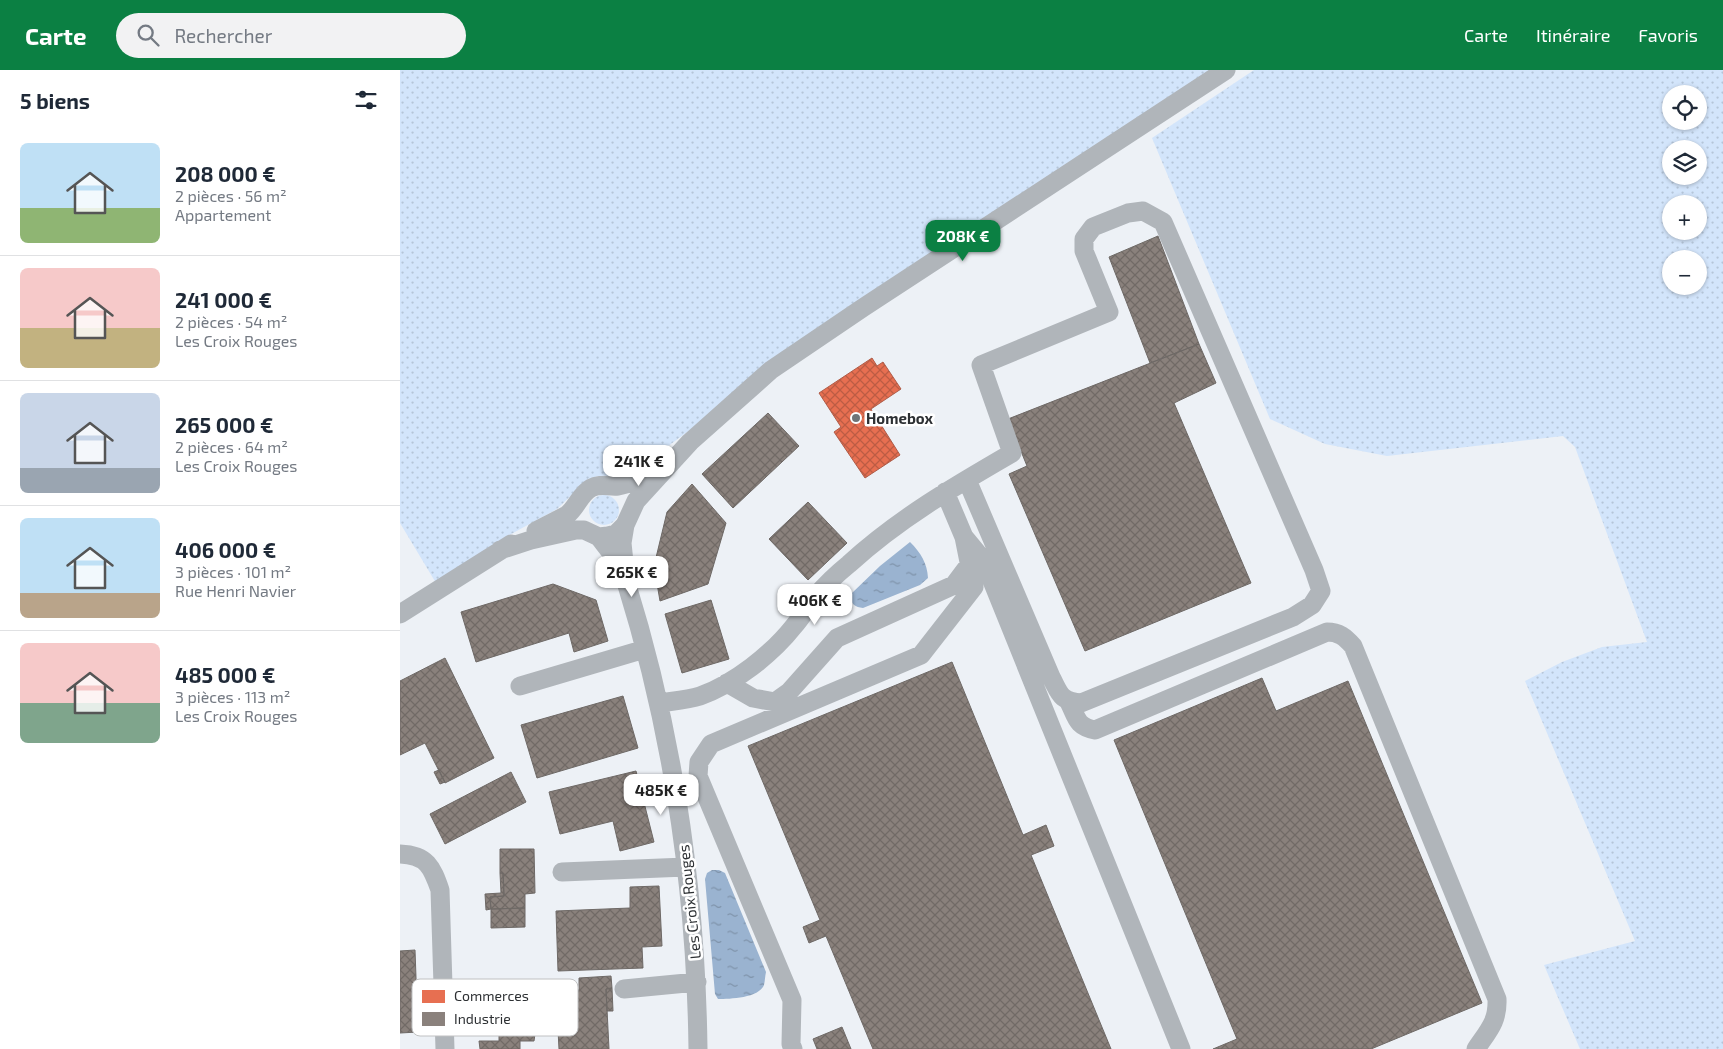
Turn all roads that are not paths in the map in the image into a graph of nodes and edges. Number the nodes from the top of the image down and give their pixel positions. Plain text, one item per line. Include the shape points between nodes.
1 (1226, 70) edge
2 (690, 442) junction
3 (966, 480) junction
4 (611, 486) junction
5 (945, 492) junction
6 (579, 501) junction
7 (627, 519) junction
8 (594, 534) junction
9 (964, 537) junction
10 (500, 550) junction
11 (970, 565) junction
12 (626, 582) junction
13 (400, 614) edge
14 (645, 649) junction
15 (727, 683) junction
16 (520, 686) dead end
17 (775, 702) junction
18 (1069, 702) junction
19 (659, 703) junction
20 (799, 707) junction
21 (400, 854) edge
22 (686, 867) junction
23 (562, 872) dead end
24 (443, 979) edge
25 (697, 982) junction
26 (624, 989) dead end
27 (445, 1036) edge
28 (445, 1049) edge
29 (698, 1049) edge
30 (793, 1049) edge
31 (1180, 1049) edge
32 (1476, 1049) edge

1 - 2 street via 771,370
2 - 4 street via 639,478
2 - 7 street via 639,497
3 - 5 street
3 - 18 street via 1052,677 1062,698
3 - 18 street via 1012,453 981,365 1109,312 1084,251 1084,239 1093,227 1128,213 1143,212 1162,222 1321,591 1312,605 1293,617 1081,703
4 - 6 street via 594,486
4 - 7 street via 625,496
5 - 9 street
5 - 15 street via 891,529 849,564 817,594 794,627 758,662
6 - 8 street via 578,518
6 - 10 street via 568,514
7 - 8 street via 616,534
7 - 12 street, Les Croix Rouges via 622,543
8 - 10 street via 569,531
8 - 12 street, Les Croix Rouges via 612,554
9 - 11 street
9 - 31 street via 984,561
10 - 13 street
11 - 17 street via 954,585 838,638 789,692
11 - 20 street via 974,587 921,655
12 - 14 street, Les Croix Rouges
14 - 16 street
14 - 19 street, Les Croix Rouges
15 - 17 street via 753,698
15 - 19 street via 700,696
17 - 20 street
18 - 32 street via 1080,724 1095,730 1327,632 1337,632 1346,637 1353,646 1498,999 1494,1022
19 - 22 street, Les Croix Rouges via 670,753
20 - 30 street via 711,744 699,762 698,776 792,1000
21 - 24 street via 413,854 426,861 435,875 440,890
22 - 23 street
22 - 25 street, Les Croix Rouges
25 - 26 street
25 - 29 street, Les Croix Rouges
27 - 28 street

